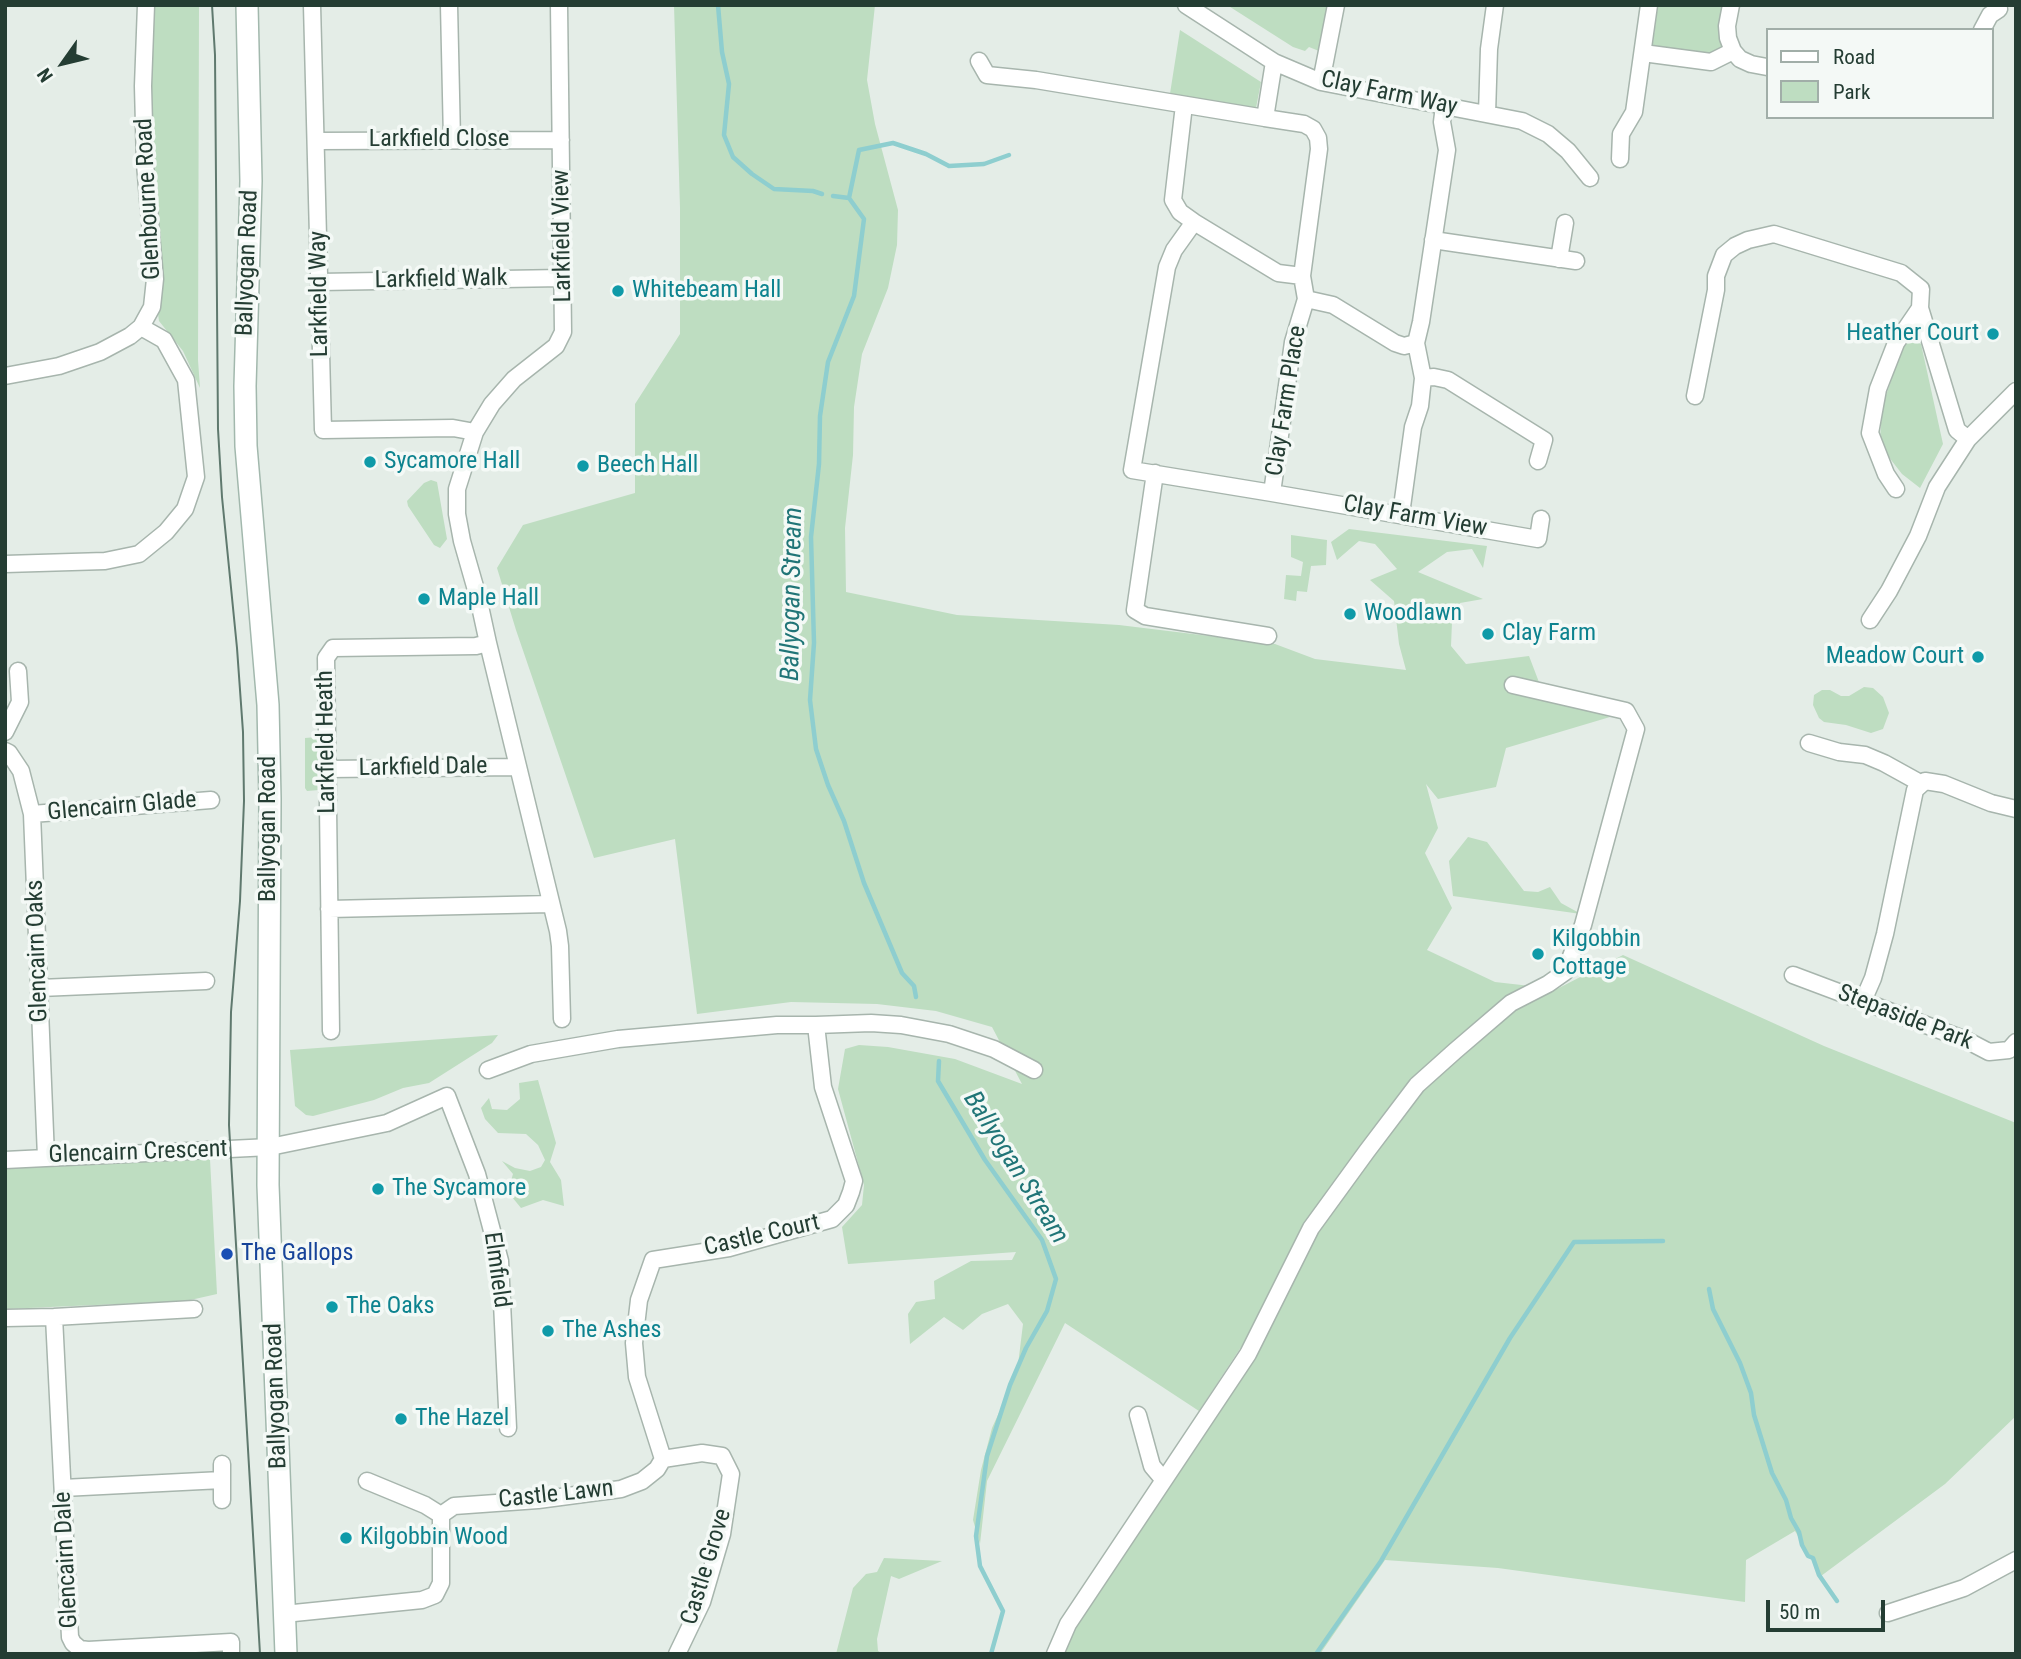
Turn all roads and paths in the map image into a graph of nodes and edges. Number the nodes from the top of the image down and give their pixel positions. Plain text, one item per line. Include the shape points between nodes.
1 (146, 5) edge
2 (247, 5) edge
3 (313, 5) edge
4 (449, 5) edge
5 (559, 5) edge
6 (1186, 5) edge
7 (1336, 5) edge
8 (1495, 5) edge
9 (1649, 5) edge
10 (1731, 5) edge
11 (1999, 9) dead end
12 (1983, 28) edge
13 (1732, 51) junction
14 (1643, 53) junction
15 (979, 61) dead end
16 (1274, 62) junction
17 (1766, 67) edge
18 (1321, 82) junction
19 (1184, 105) junction
20 (1444, 106) junction
21 (1487, 114) junction
22 (1265, 118) junction
23 (452, 140) junction
24 (562, 140) junction
25 (316, 141) junction
26 (1620, 159) dead end
27 (1590, 178) dead end
28 (1194, 222) junction
29 (1565, 223) dead end
30 (1433, 240) junction
31 (1303, 276) junction
32 (564, 278) junction
33 (319, 282) junction
34 (1306, 299) junction
35 (1920, 308) junction
36 (141, 327) junction
37 (1416, 343) junction
38 (5, 376) edge
39 (1423, 379) junction
40 (2016, 391) edge
41 (1695, 396) dead end
42 (475, 432) junction
43 (1968, 439) junction
44 (1538, 461) dead end
45 (1155, 473) junction
46 (1896, 489) dead end
47 (1272, 493) junction
48 (1401, 514) junction
49 (1541, 519) dead end
50 (5, 564) edge
51 (1870, 620) dead end
52 (1268, 636) dead end
53 (488, 643) junction
54 (18, 671) dead end
55 (1513, 685) dead end
56 (5, 733) edge
57 (1809, 743) dead end
58 (5, 751) edge
59 (518, 767) junction
60 (327, 769) junction
61 (1922, 785) junction
62 (211, 800) dead end
63 (2016, 809) edge
64 (32, 814) junction
65 (551, 904) junction
66 (329, 909) junction
67 (1793, 975) dead end
68 (206, 981) dead end
69 (40, 988) junction
70 (1863, 1001) junction
71 (562, 1019) dead end
72 (816, 1025) junction
73 (331, 1031) dead end
74 (2016, 1042) edge
75 (488, 1070) dead end
76 (1034, 1070) dead end
77 (462, 1086) dead end
78 (447, 1096) junction
79 (270, 1147) junction
80 (46, 1157) junction
81 (5, 1160) edge
82 (194, 1309) dead end
83 (54, 1317) junction
84 (5, 1318) edge
85 (1138, 1415) dead end
86 (509, 1428) dead end
87 (663, 1459) junction
88 (1163, 1479) junction
89 (367, 1481) dead end
90 (63, 1488) junction
91 (222, 1500) dead end
92 (441, 1515) junction
93 (2016, 1560) edge
94 (1888, 1613) dead end
95 (284, 1614) junction
96 (231, 1648) edge
97 (286, 1654) edge
98 (677, 1654) edge
99 (1055, 1654) edge

1 - 36 street, Glenbourne Road via 145,164 155,279 152,307
2 - 79 street, Ballyogan Road via 251,181 246,446 268,705
3 - 25 street, Larkfield Way
4 - 23 street
5 - 24 street, Larkfield View
6 - 16 street, Clay Farm Way
7 - 18 street
8 - 21 street
9 - 14 street
10 - 13 street via 1727,26
11 - 12 street
13 - 14 street via 1711,62
13 - 17 street via 1740,59
14 - 26 street via 1634,112 1614,132
15 - 19 street, Clay Farm Place via 987,75
16 - 18 street, Clay Farm Way
16 - 22 street
18 - 20 street, Clay Farm Way
19 - 22 street, Clay Farm Place
19 - 28 street via 1172,200
20 - 21 street, Clay Farm Way
20 - 30 street via 1447,149
21 - 27 street, Clay Farm Way via 1522,121 1548,134
22 - 31 street, Clay Farm Place via 1304,124 1318,138
23 - 24 street, Larkfield Close
23 - 25 street, Larkfield Close
24 - 32 street, Larkfield View
25 - 33 street, Larkfield Way
28 - 31 street via 1278,273
28 - 45 street, Clay Farm Place via 1174,250 1165,277 1132,470
29 - 30 street via 1567,260
30 - 37 street
31 - 34 street, Clay Farm Place
32 - 33 street, Larkfield Walk
32 - 42 street, Larkfield View via 562,338 508,385
33 - 42 street, Larkfield Way via 323,430 453,428
34 - 37 street via 1333,305 1395,343
34 - 47 street, Clay Farm Place via 1293,342
35 - 41 street via 1921,289 1901,273 1774,234 1748,240 1724,255 1716,276
35 - 43 street via 1957,430
35 - 46 street via 1896,343 1878,389 1870,433
36 - 38 street via 100,352 59,366
36 - 50 street via 164,340 186,380 196,477 184,509 166,532 139,554 106,561
37 - 39 street
39 - 44 street via 1448,380 1547,434
39 - 48 street
40 - 43 street
42 - 53 street via 457,489 457,514
43 - 51 street via 1937,487 1918,536
45 - 47 street, Clay Farm Place
45 - 52 street via 1135,610 1145,616
47 - 48 street, Clay Farm View
48 - 49 street, Clay Farm View via 1538,539
53 - 59 street
53 - 60 street, Larkfield Heath via 330,650 326,658
54 - 56 street via 20,702
55 - 88 street via 1626,711 1636,729 1583,925 1565,972 1511,1003 1417,1085 1311,1228 1248,1353
57 - 61 street via 1874,759
58 - 64 street, Glencairn Oaks via 21,771
59 - 60 street, Larkfield Dale
59 - 65 street
60 - 66 street, Larkfield Heath
61 - 63 street via 1925,781 1944,784
61 - 70 street via 1915,790 1885,934
62 - 64 street, Glencairn Glade
64 - 69 street, Glencairn Oaks
65 - 66 street
65 - 71 street via 560,946
66 - 73 street, Larkfield Heath
67 - 70 street, Stepaside Park
68 - 69 street
69 - 80 street, Glencairn Oaks
70 - 74 street, Stepaside Park via 1989,1052 2009,1050
72 - 75 street via 618,1039 531,1054
72 - 76 street via 878,1024 949,1034 994,1049
72 - 87 street, Castle Court via 822,1087 854,1181 851,1192 832,1219 729,1248 653,1260 639,1300 634,1343 637,1377
77 - 78 street
78 - 79 street via 387,1122
78 - 86 street, Elmfield via 477,1174 500,1261
79 - 80 street, Glencairn Crescent
79 - 95 street, Ballyogan Road
80 - 81 street, Glencairn Crescent
82 - 83 street
83 - 84 street
83 - 90 street, Glencairn Dale
85 - 88 street via 1152,1466
87 - 92 street, Castle Lawn via 642,1481 621,1489 454,1506
87 - 98 street, Castle Grove via 702,1453 722,1456 731,1474 722,1534 702,1602
88 - 99 street via 1068,1624
89 - 92 street
90 - 91 street via 222,1472
90 - 96 street, Glencairn Dale via 70,1637 76,1646 88,1650
92 - 95 street via 441,1583 435,1595
93 - 94 street via 1964,1588
95 - 97 street, Ballyogan Road

